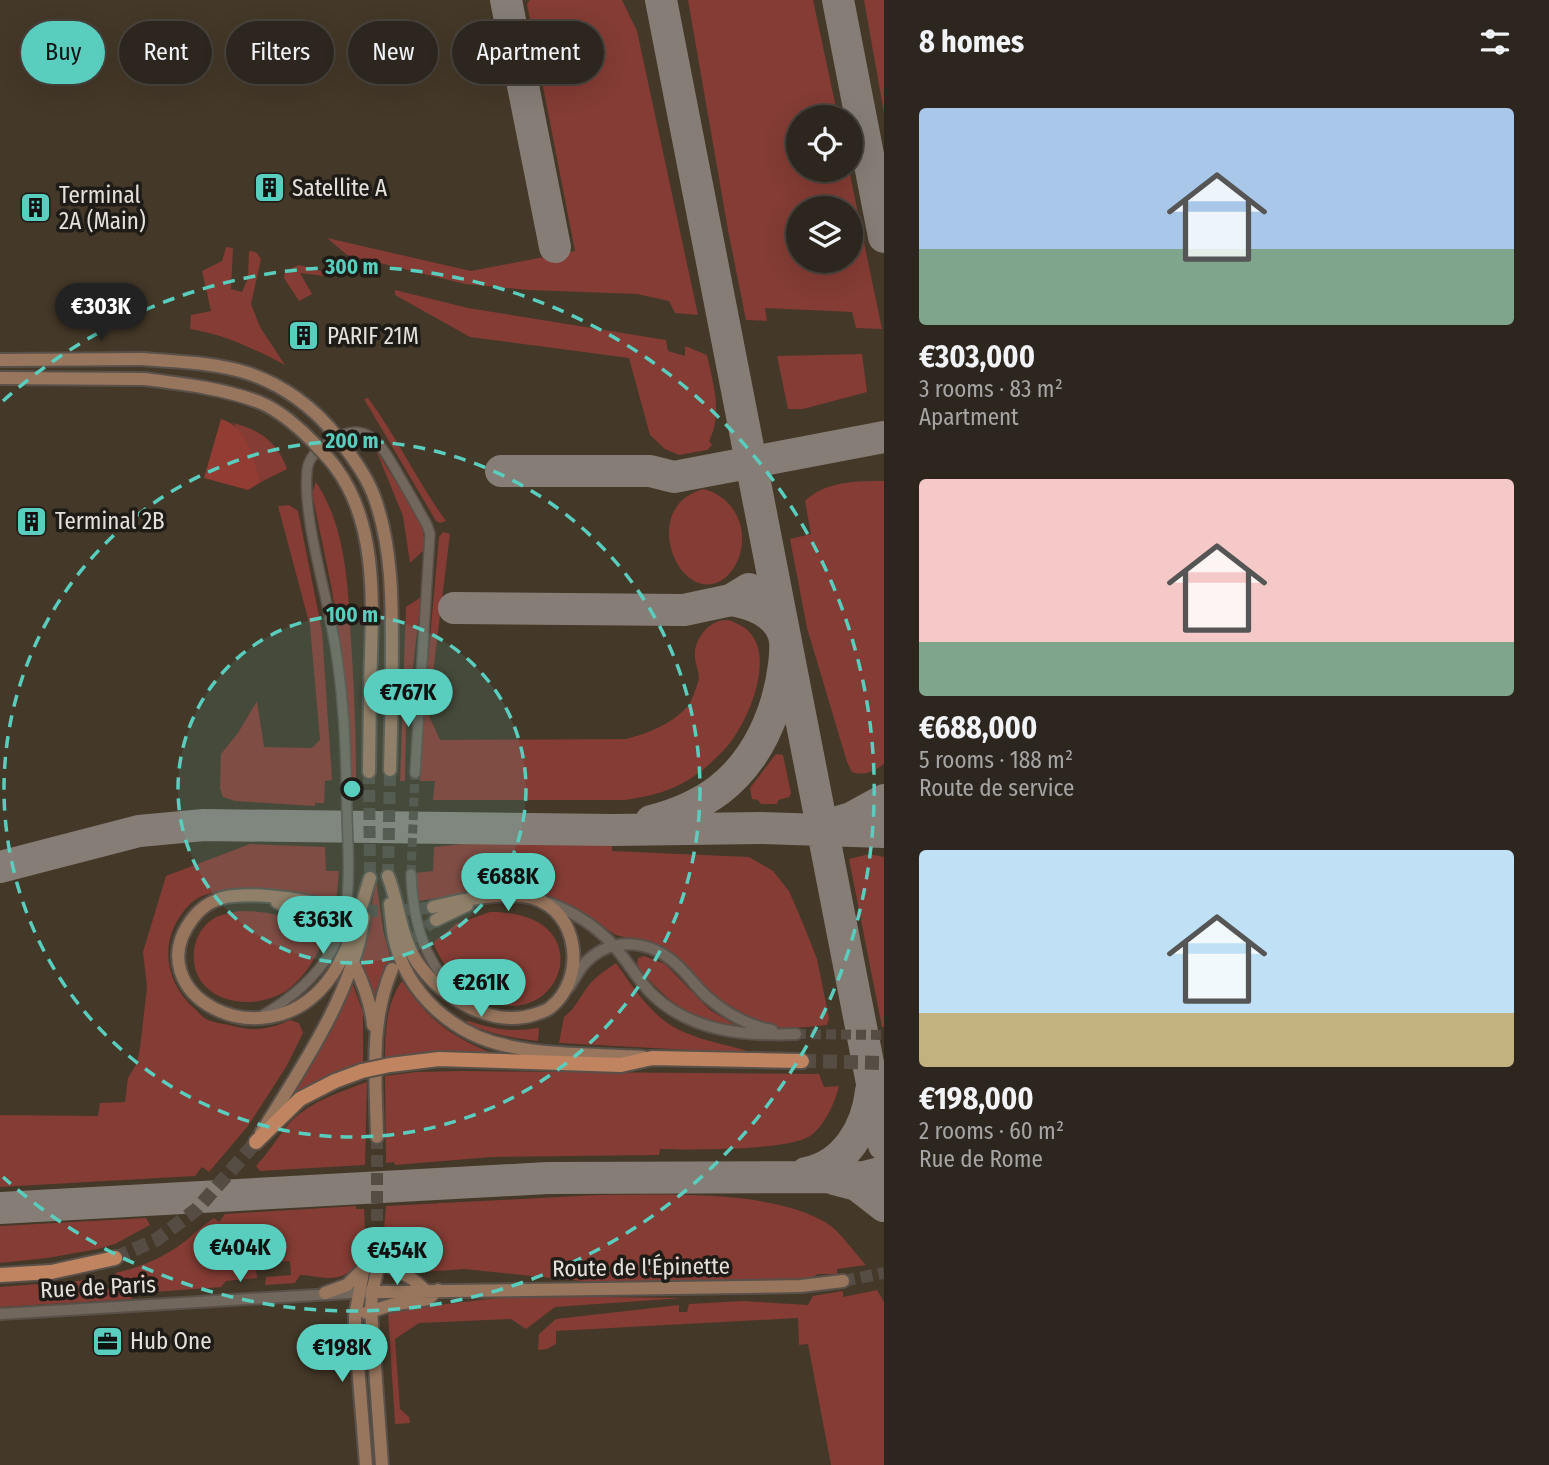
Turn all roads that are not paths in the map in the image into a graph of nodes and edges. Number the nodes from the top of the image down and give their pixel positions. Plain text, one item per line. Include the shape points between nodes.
1 (0, 360) edge
2 (0, 378) edge
3 (390, 770) tunnel mouth
4 (369, 772) tunnel mouth
5 (415, 774) tunnel mouth
6 (411, 874) tunnel mouth
7 (257, 897) junction
8 (484, 898) junction
9 (533, 898) junction
10 (330, 906) tunnel mouth
11 (433, 907) tunnel mouth
12 (436, 920) tunnel mouth
13 (325, 930) tunnel mouth
14 (613, 946) junction
15 (355, 966) tunnel mouth
16 (392, 969) tunnel mouth
17 (567, 990) junction
18 (482, 1013) junction
19 (256, 1019) junction
20 (376, 1053) junction
21 (652, 1058) junction
22 (803, 1061) tunnel mouth
23 (377, 1137) tunnel mouth
24 (256, 1142) joint
25 (377, 1239) junction
26 (115, 1258) tunnel mouth
27 (364, 1267) junction
28 (0, 1275) edge
29 (843, 1281) tunnel mouth
30 (431, 1290) junction
31 (365, 1292) junction
32 (325, 1293) junction
33 (371, 1311) junction
34 (0, 1314) edge
35 (355, 1316) junction
36 (366, 1465) edge
37 (382, 1465) edge

1 - 3 main road, bridge via 143,359 212,365 245,372 270,384 323,419 355,461 376,501 387,546
2 - 4 main road, bridge via 144,379 207,386 262,403 303,432 337,469 358,508 367,548 372,599
5 - 19 street via 430,534 380,443 355,431 339,435 311,455 307,471 307,503 338,659 347,773 344,916 333,949 314,976 291,998
6 - 18 street via 412,906 428,954 453,989
7 - 10 main road
7 - 13 main road via 303,914
7 - 19 main road via 234,896 200,909 183,935 179,963 186,983 203,1004 225,1015
8 - 9 main road
8 - 11 main road
8 - 12 main road
9 - 14 street via 579,917
9 - 17 main road via 549,906 570,933 575,951
14 - 14 street via 655,996 679,1013 726,1032 796,1034 757,1027 726,1012 676,964 650,947
14 - 17 street via 587,961
15 - 20 main road via 371,1010
16 - 20 main road via 382,998
17 - 18 main road via 550,1009 526,1017
18 - 21 main road via 450,996 416,961 388,876 394,938 403,964 417,989 439,1013 468,1032 508,1046
19 - 24 main road via 282,1016 309,1000 327,982 351,937 370,878 361,938 341,993
20 - 23 main road
21 - 22 main road
21 - 24 main road, bridge via 621,1065 439,1059 390,1065 335,1081 300,1099
25 - 27 main road, Rue de Paris
25 - 30 main road via 384,1262
25 - 31 main road via 377,1272
26 - 28 main road via 51,1272
27 - 31 main road, Rue de Paris
27 - 32 main road, Rue de Paris via 346,1285
29 - 30 main road, Route de l'Épinette via 755,1287
30 - 31 main road, Route de l'Épinette
30 - 33 main road, Route de l'Épinette via 428,1299
31 - 32 street, Rue de Paris
31 - 33 main road
31 - 35 main road
32 - 34 street, Rue de Paris
33 - 35 main road, Route de l'Épinette
33 - 37 main road
35 - 36 main road

